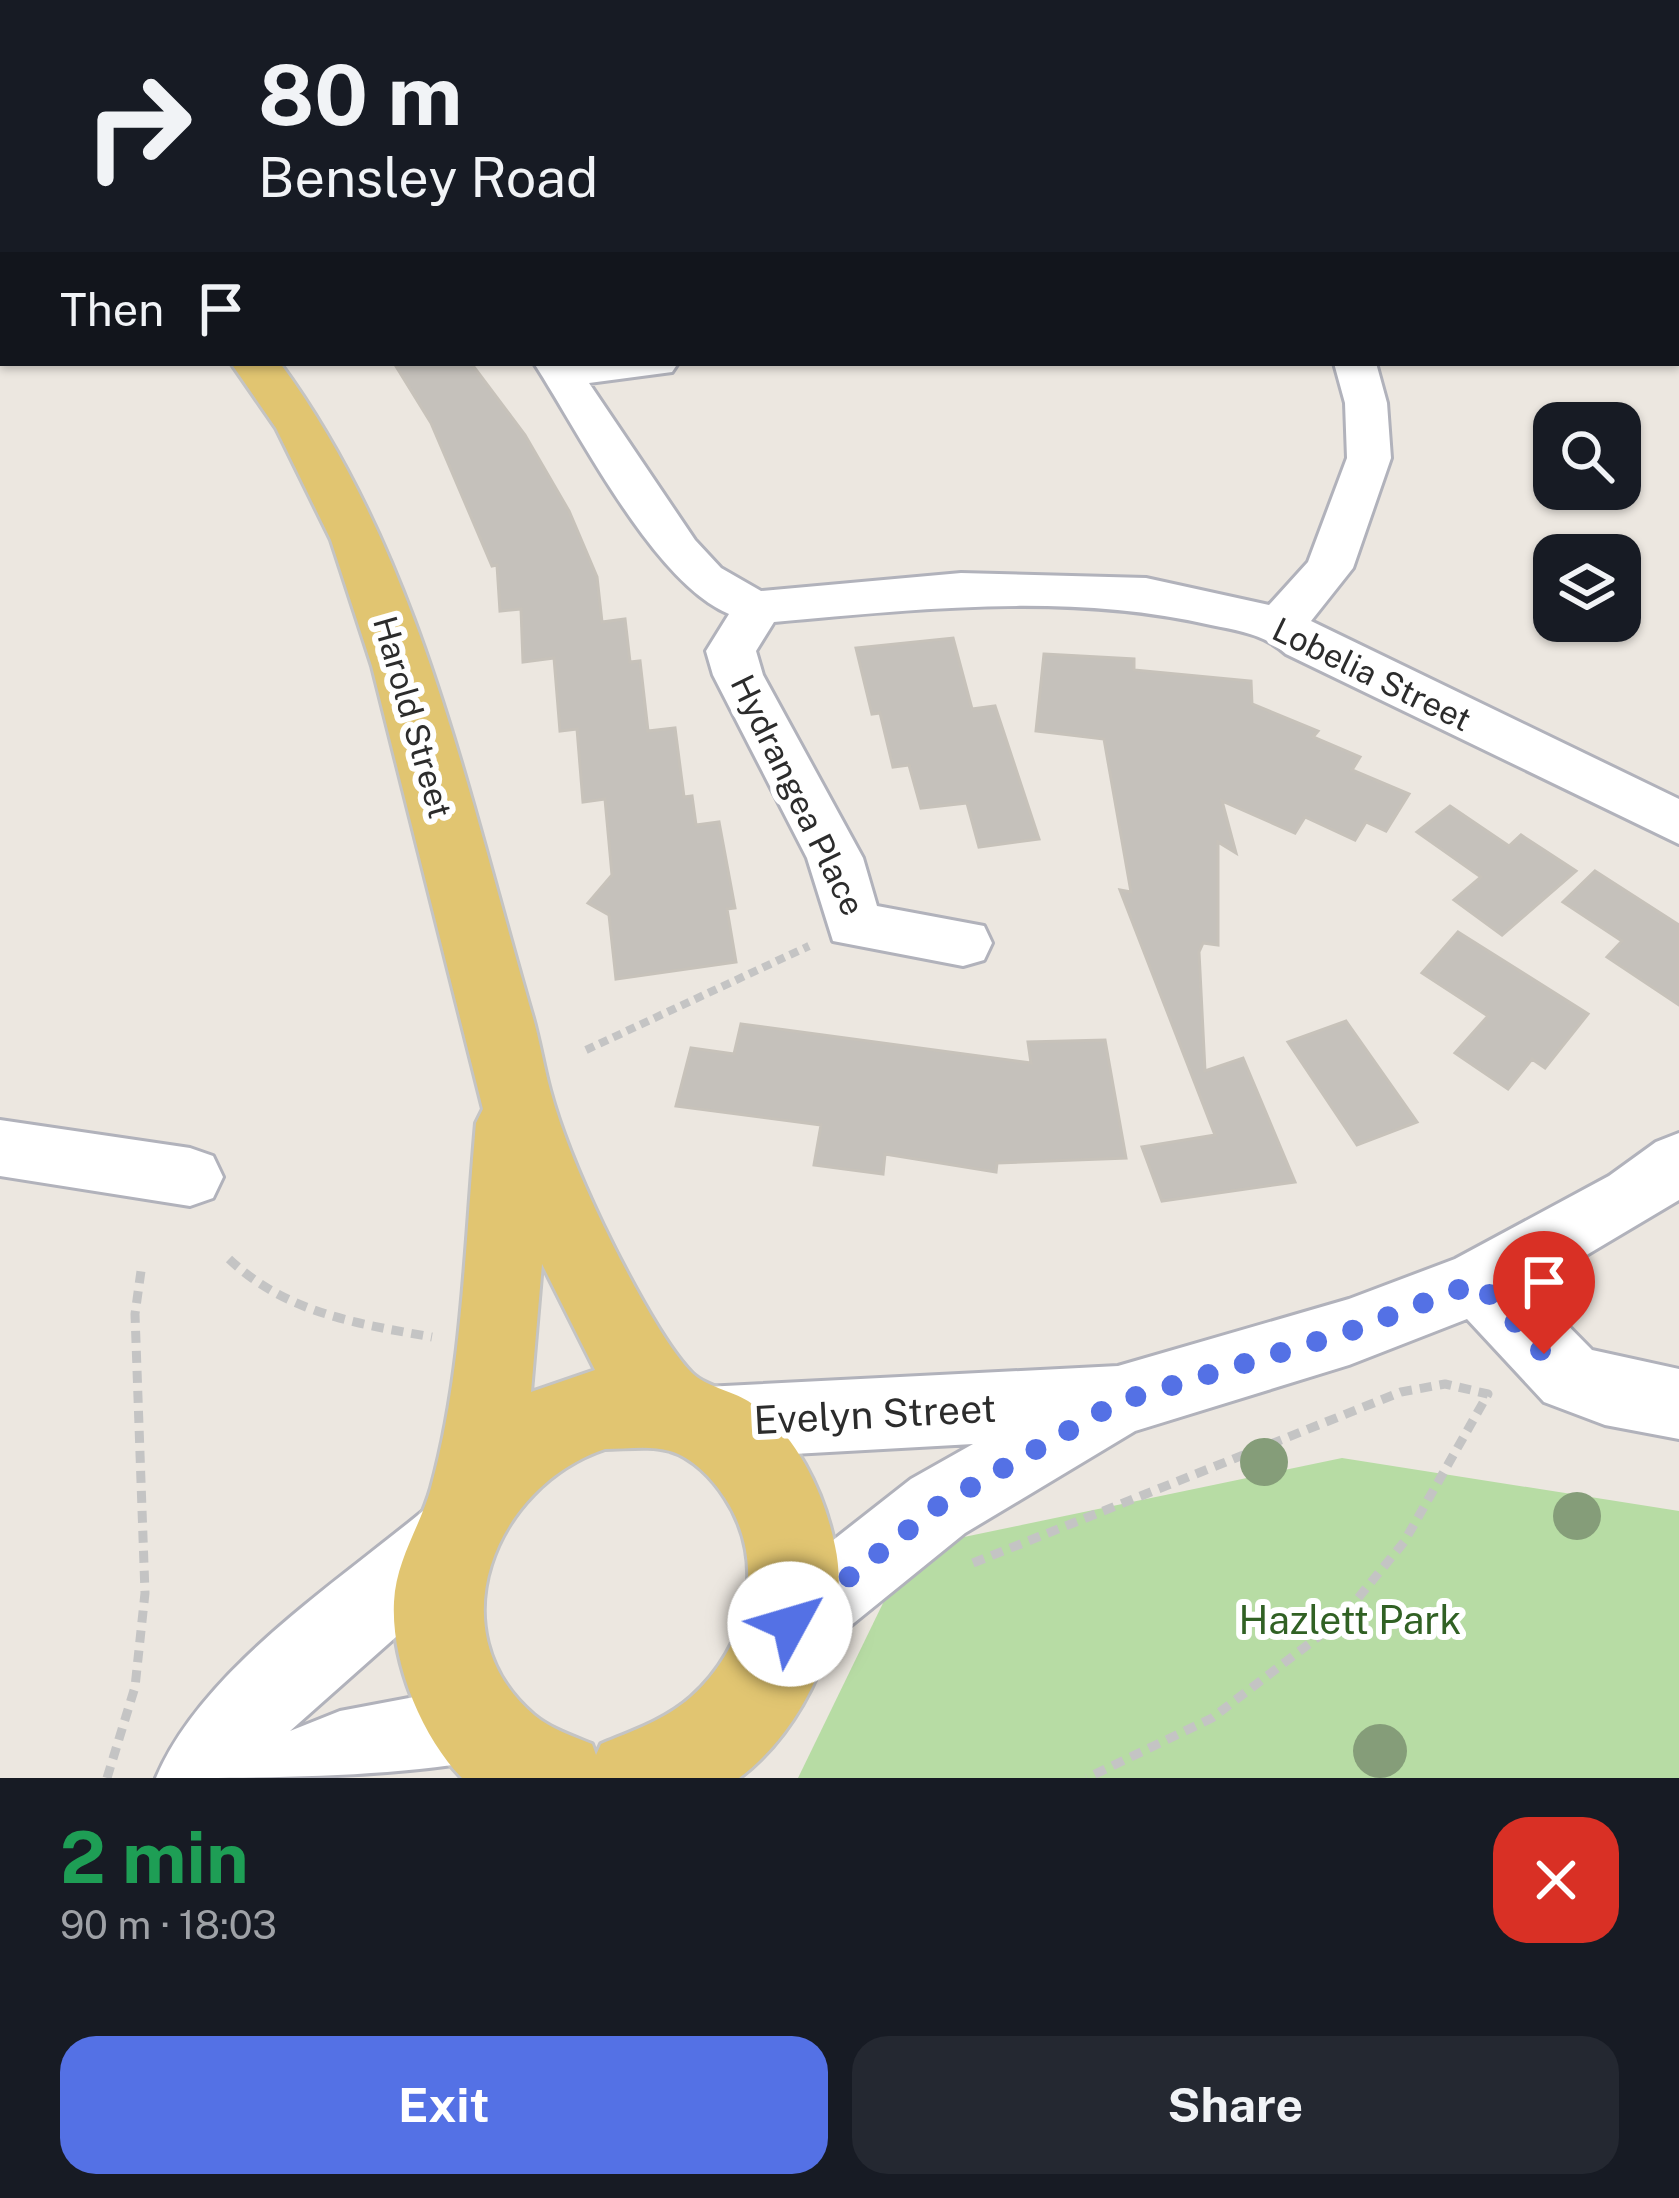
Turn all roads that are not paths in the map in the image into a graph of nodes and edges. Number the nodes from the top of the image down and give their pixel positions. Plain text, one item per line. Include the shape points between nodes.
1 (257, 366) edge
2 (598, 366) edge
3 (1355, 366) edge
4 (559, 368) edge
5 (758, 608) junction
6 (1284, 625) junction
7 (1679, 823) edge
8 (963, 943) dead end
9 (514, 1094) junction
10 (0, 1148) edge
11 (1679, 1162) edge
12 (190, 1177) dead end
13 (1478, 1282) junction
14 (1118, 1402) junction
15 (1679, 1404) edge
16 (685, 1415) junction
17 (461, 1517) junction
18 (790, 1624) junction
19 (736, 1746) edge
20 (518, 1760) edge
21 (198, 1778) edge
22 (277, 1778) edge
23 (635, 1778) edge

1 - 9 main road, Harold Street via 301,427 358,540 413,709
2 - 4 street
3 - 6 street via 1369,458 1329,568
4 - 5 street via 697,577
5 - 6 street, Lobelia Street via 962,589 1146,594
5 - 8 street, Hydrangea Place via 731,651 734,663 835,858 854,925
6 - 7 street, Lobelia Street via 1304,642
9 - 16 main road, Harold Street via 607,1315
9 - 17 main road, Harold Street via 500,1315
10 - 12 street
11 - 13 street, Evelyn Street
13 - 14 street, Evelyn Street via 1348,1332
13 - 15 street via 1569,1377
14 - 16 street, Evelyn Street
14 - 18 street, Evelyn Street via 938,1506
16 - 17 main road via 623,1406 540,1431 502,1459
16 - 18 main road via 736,1442 779,1503 791,1540
17 - 20 main road, Harold Street via 438,1586 438,1634 451,1684
17 - 21 street via 266,1700
18 - 19 main road
19 - 23 main road
20 - 22 street via 340,1752

